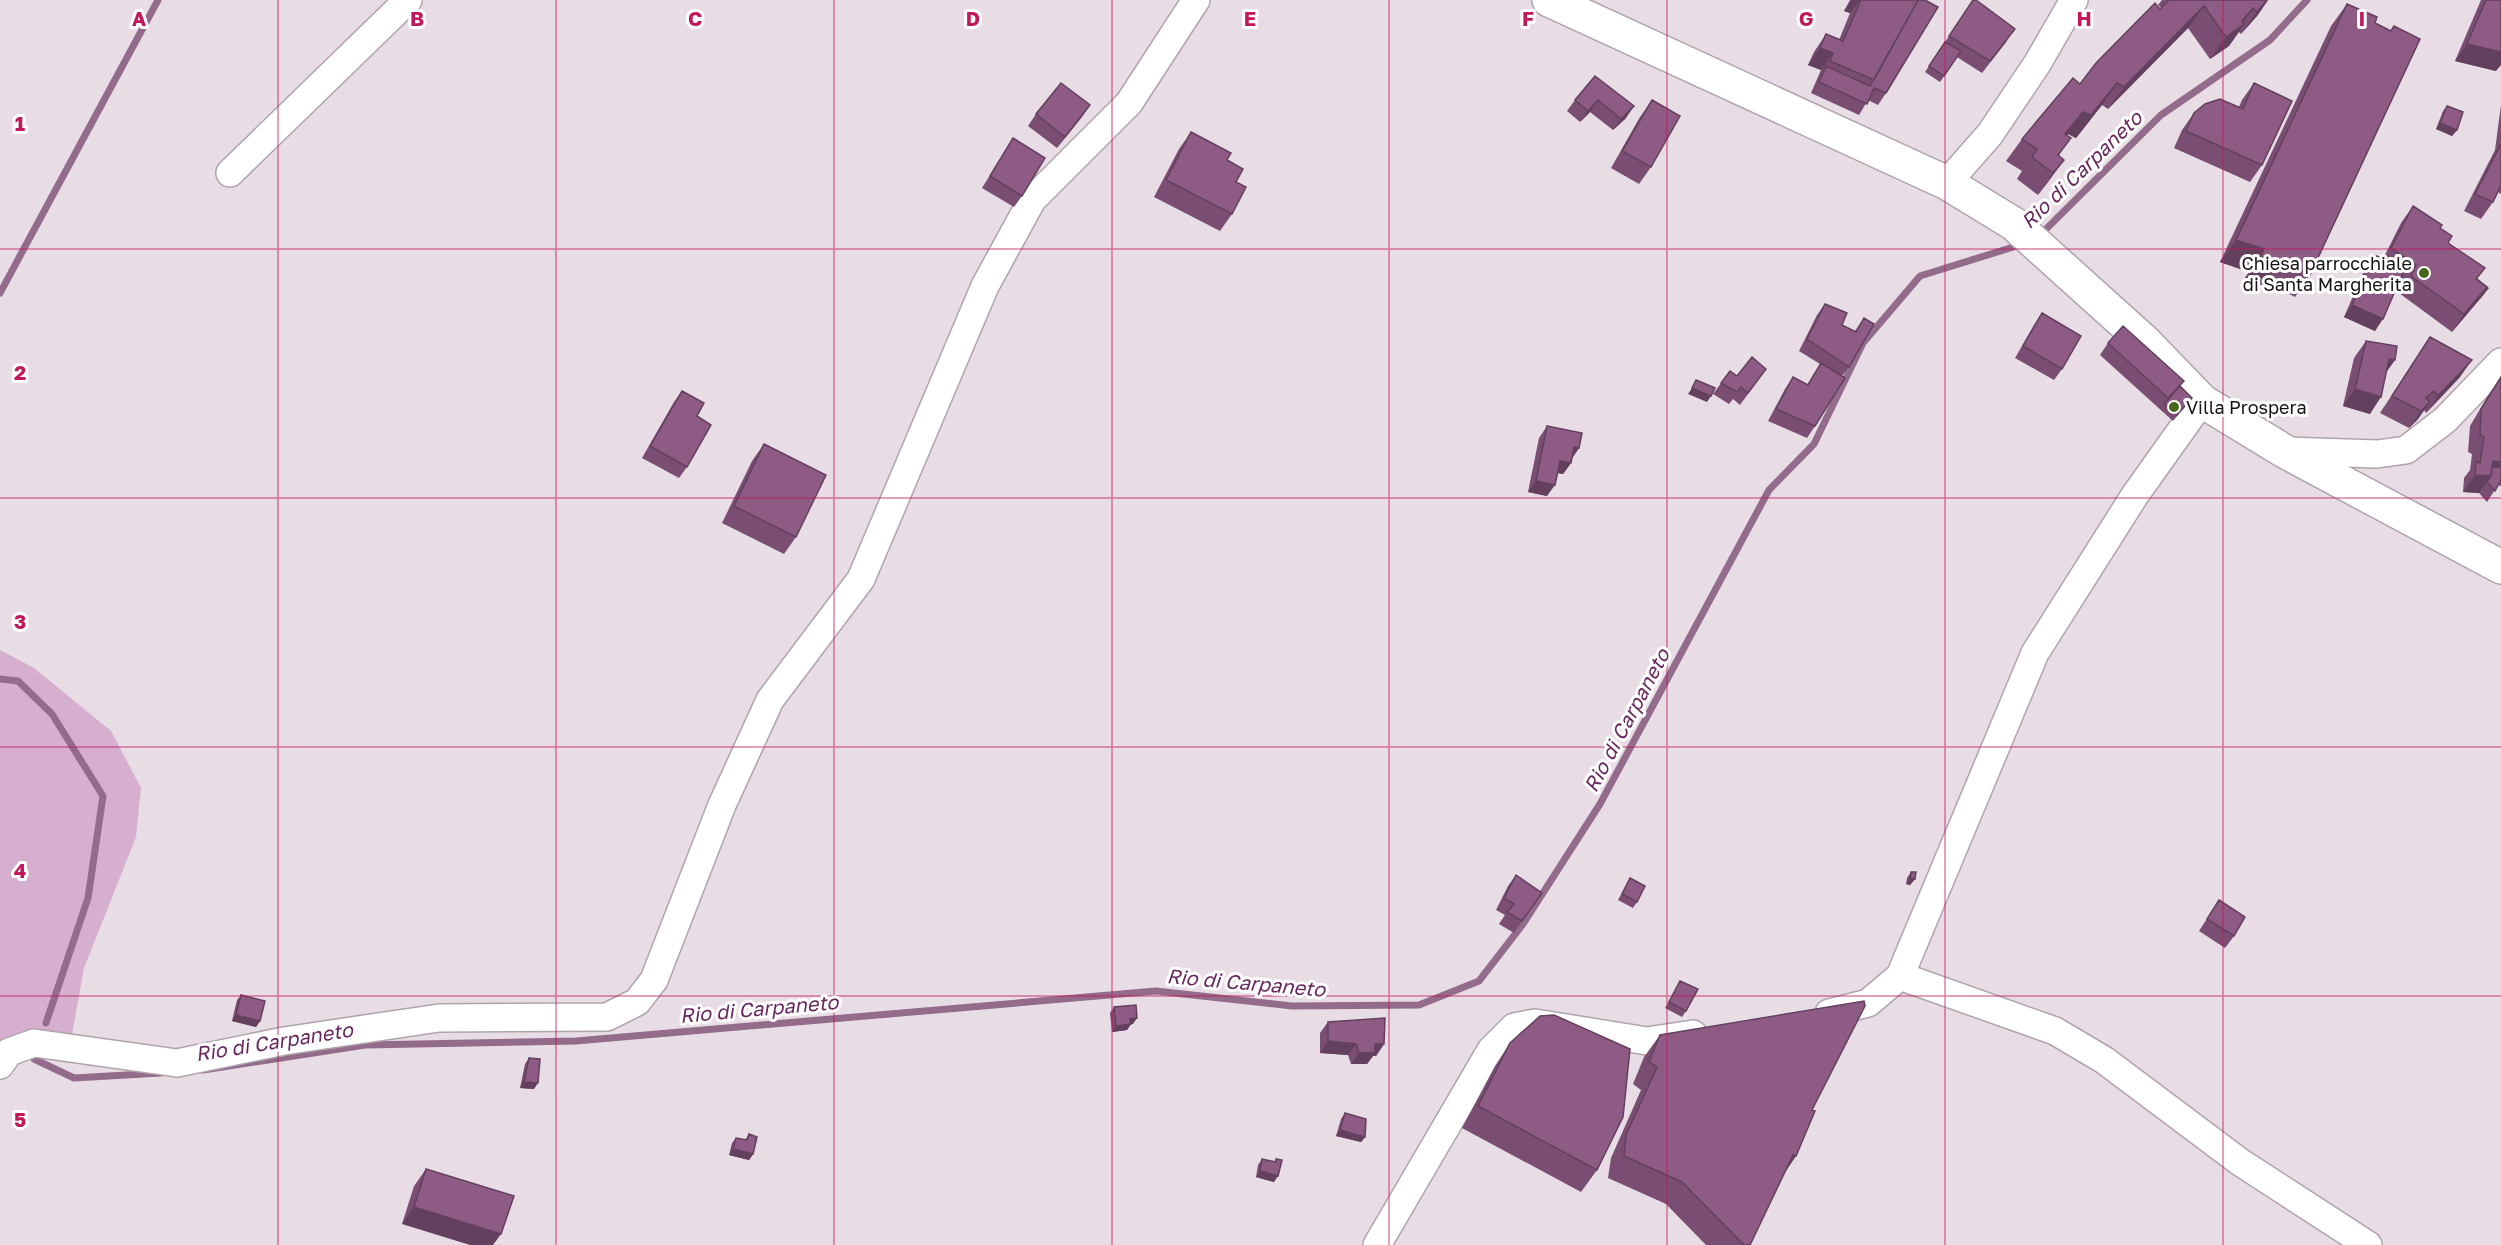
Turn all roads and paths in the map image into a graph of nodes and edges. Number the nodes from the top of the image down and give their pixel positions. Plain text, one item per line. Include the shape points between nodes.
1 (408, 0) edge
2 (1196, 0) edge
3 (2074, 0) edge
4 (1562, 3) edge
5 (230, 173) dead end
6 (1947, 183) junction
7 (2501, 362) edge
8 (2202, 401) junction
9 (2284, 451) junction
10 (2501, 567) edge
11 (1900, 976) junction
12 (1809, 1016) edge
13 (1716, 1030) edge
14 (0, 1065) edge
15 (1377, 1245) edge
16 (2368, 1245) edge

1 - 5 street
2 - 14 street via 1129,103 1032,200 985,286 861,579 770,700 722,805 654,980 636,1002 607,1017 439,1018 284,1041 177,1063 34,1043 9,1052
3 - 6 street via 1990,134
4 - 6 main road
6 - 8 main road via 2014,224 2144,341
7 - 9 street via 2445,420 2406,450 2377,454
8 - 9 main road
8 - 11 street via 2135,495 2035,653
9 - 10 main road
11 - 12 street via 1868,1003
11 - 16 street via 2055,1031 2104,1060 2240,1162
13 - 15 street via 1647,1041 1535,1023 1514,1027 1491,1050

